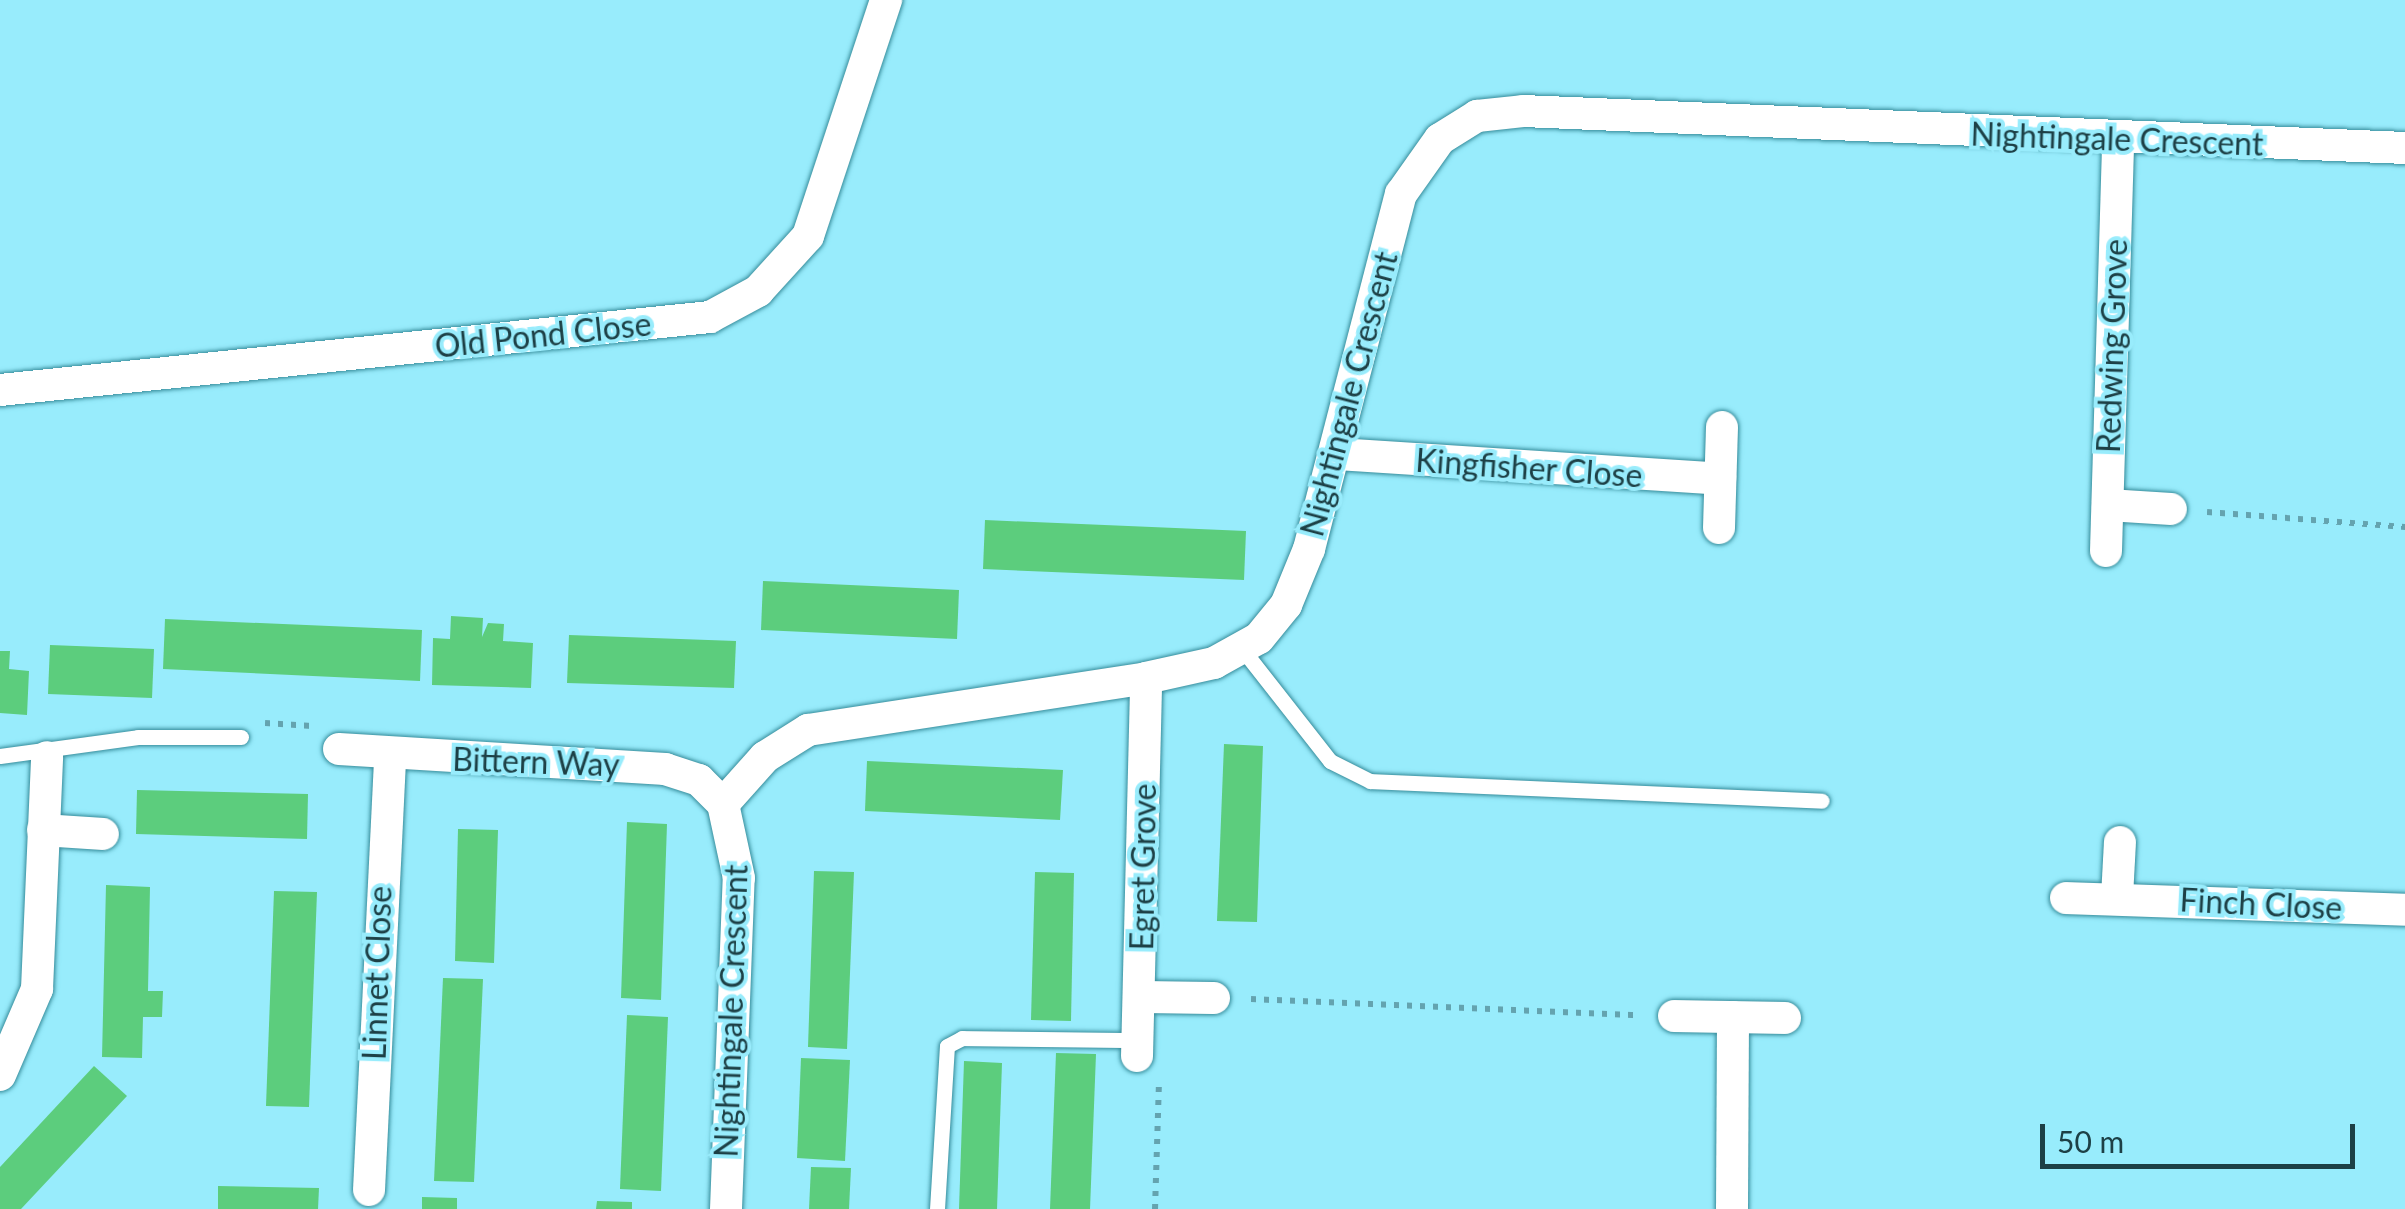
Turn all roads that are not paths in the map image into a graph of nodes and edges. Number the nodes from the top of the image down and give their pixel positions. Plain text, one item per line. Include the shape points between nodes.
1 (886, 0) edge
2 (2118, 141) junction
3 (2405, 148) edge
4 (0, 390) edge
5 (1722, 427) dead end
6 (1338, 454) junction
7 (1720, 479) junction
8 (2108, 504) junction
9 (2170, 510) road end
10 (1719, 528) dead end
11 (2106, 551) dead end
12 (1243, 650) junction
13 (1146, 678) junction
14 (241, 737) dead end
15 (339, 749) dead end
16 (0, 756) edge
17 (390, 756) junction
18 (46, 757) junction
19 (1822, 801) dead end
20 (723, 804) junction
21 (43, 830) junction
22 (103, 834) dead end
23 (2120, 842) dead end
24 (2117, 897) junction
25 (2066, 898) dead end
26 (2405, 910) edge
27 (1142, 997) junction
28 (1214, 998) road end
29 (1674, 1016) road end
30 (1733, 1017) junction
31 (1785, 1018) dead end
32 (1137, 1048) joint
33 (0, 1076) edge
34 (369, 1190) dead end
35 (726, 1209) edge
36 (937, 1209) edge
37 (1732, 1209) edge

1 - 4 street, Old Pond Close via 808,236 758,292 710,316
2 - 3 street, Nightingale Crescent
2 - 6 street, Nightingale Crescent via 1477,116 1419,159 1400,194
2 - 8 street, Redwing Grove
5 - 7 street
6 - 7 street, Kingfisher Close
6 - 12 street, Nightingale Crescent via 1286,605
7 - 10 street
8 - 9 street
8 - 11 street, Redwing Grove
12 - 13 street
12 - 19 lane via 1330,761 1370,781
13 - 20 street via 808,730 765,757
13 - 27 street, Egret Grove
14 - 18 lane via 138,737
15 - 17 street, Bittern Way
16 - 18 lane
17 - 20 street, Bittern Way via 665,768 699,780
17 - 34 street, Linnet Close
18 - 21 street
20 - 35 street, Nightingale Crescent via 739,878
21 - 22 street
21 - 33 street via 37,989
23 - 24 street
24 - 25 street, Finch Close
24 - 26 street, Finch Close
27 - 28 street
27 - 32 street, Egret Grove
29 - 30 street
30 - 31 street
30 - 37 street
32 - 36 lane via 962,1038 947,1046

